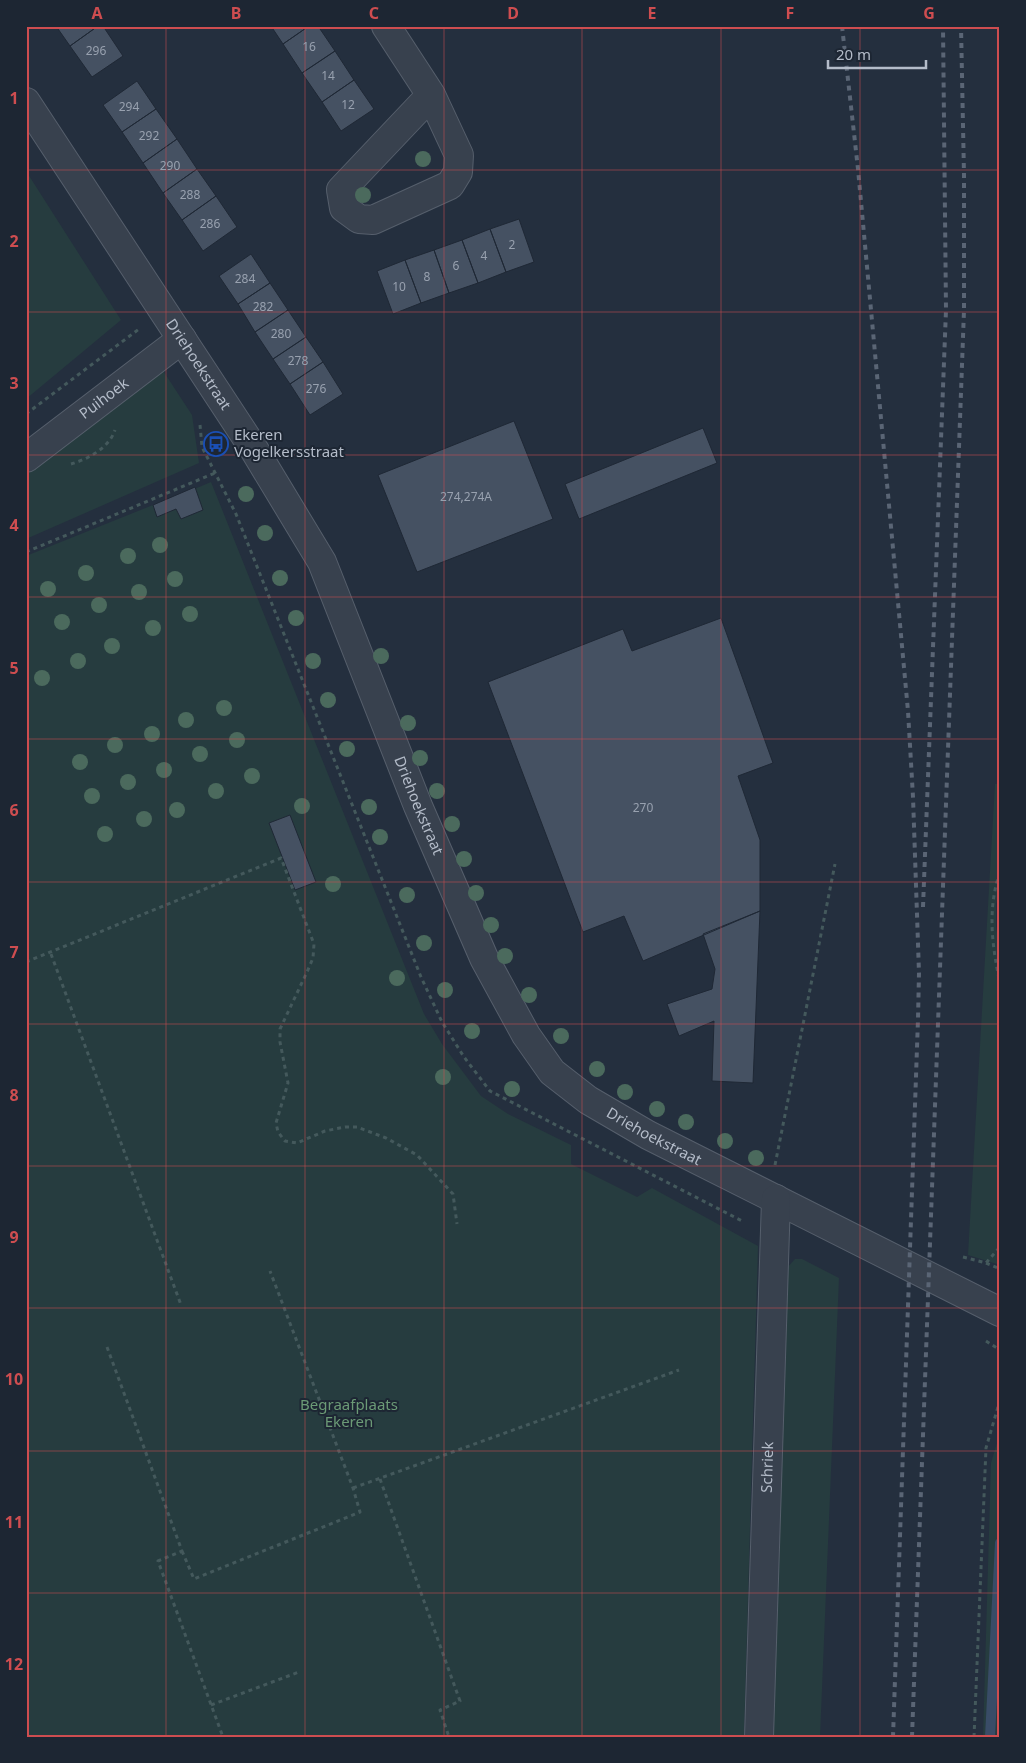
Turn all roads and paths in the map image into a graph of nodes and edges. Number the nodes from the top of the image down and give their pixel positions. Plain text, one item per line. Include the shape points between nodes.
1 (386, 26) edge
2 (431, 95) junction
3 (26, 102) edge
4 (163, 310) junction
5 (182, 339) junction
6 (26, 414) edge
7 (26, 458) edge
8 (215, 473) dead end
9 (26, 552) edge
10 (835, 864) dead end
11 (1000, 872) edge
12 (51, 954) junction
13 (26, 962) edge
14 (1000, 983) edge
15 (776, 1199) junction
16 (458, 1224) dead end
17 (1000, 1247) edge
18 (964, 1257) dead end
19 (986, 1263) junction
20 (1000, 1269) edge
21 (270, 1272) dead end
22 (181, 1305) dead end
23 (1000, 1312) edge
24 (107, 1347) dead end
25 (679, 1370) dead end
26 (1000, 1400) edge
27 (380, 1479) junction
28 (352, 1488) junction
29 (182, 1551) junction
30 (299, 1672) dead end
31 (211, 1705) junction
32 (223, 1737) edge
33 (449, 1737) edge
34 (760, 1737) edge
35 (974, 1737) edge

1 - 2 street
2 - 2 street via 341,190 344,208 359,219 373,220 450,185 458,172 459,155
3 - 4 street, Driehoekstraat
4 - 5 street, Driehoekstraat
4 - 6 path
5 - 7 street, Puihoek
5 - 15 street, Driehoekstraat via 322,562 436,850 484,958 526,1035 552,1072 588,1100 648,1135
8 - 9 path
10 - 15 path via 774,1161
11 - 14 path via 992,908 992,933
12 - 13 path
12 - 16 path via 281,858 314,944 307,972 280,1029 288,1083 276,1124 278,1132 285,1141 297,1142 325,1131 357,1126 386,1138 416,1155 453,1194
12 - 22 path
15 - 23 street, Driehoekstraat
15 - 34 street, Schriek
17 - 19 path
18 - 19 path
19 - 20 path
21 - 28 path
24 - 29 path
25 - 27 path
26 - 35 path via 986,1448
27 - 28 path
27 - 33 path via 460,1701 440,1710
28 - 29 path via 360,1512 194,1579
29 - 31 path via 158,1561
30 - 31 path
31 - 32 path

